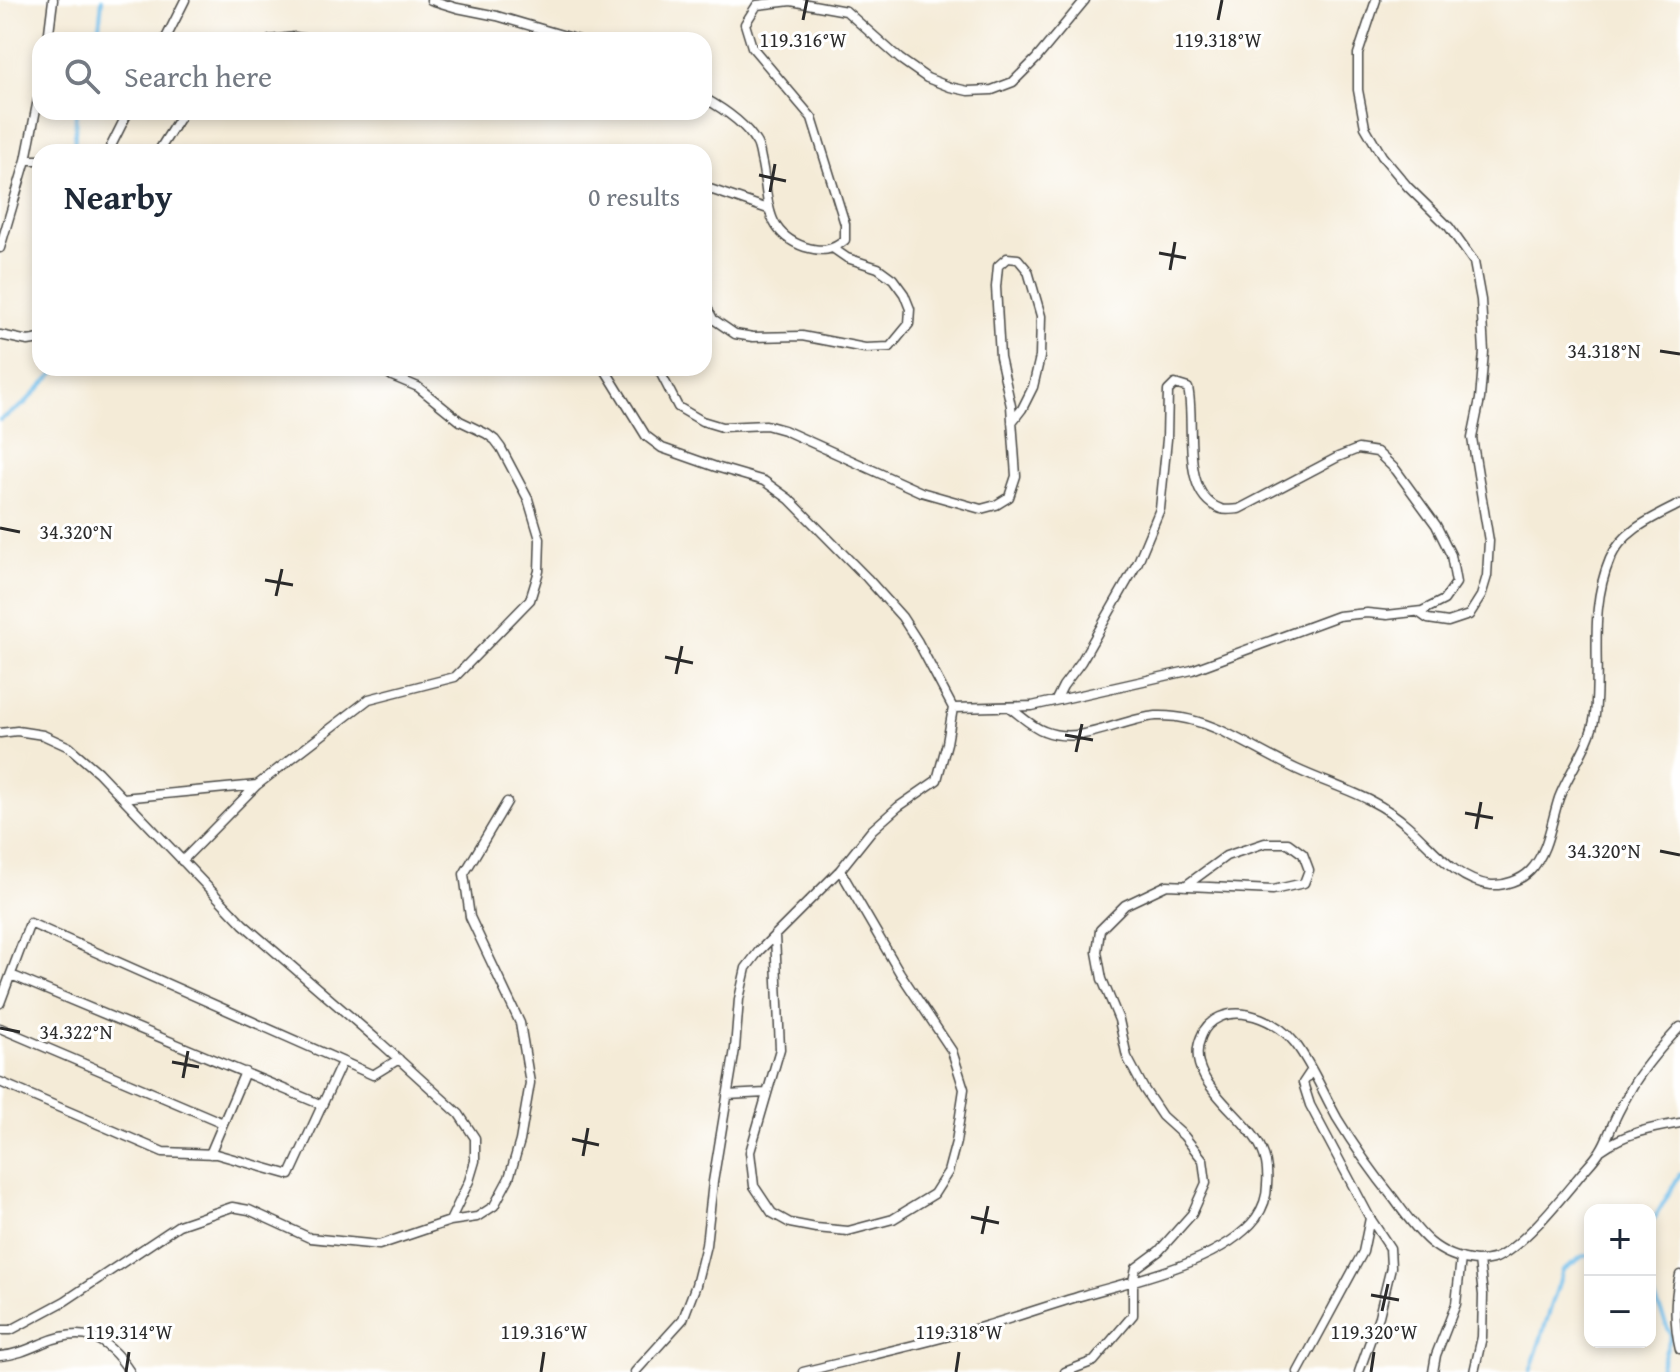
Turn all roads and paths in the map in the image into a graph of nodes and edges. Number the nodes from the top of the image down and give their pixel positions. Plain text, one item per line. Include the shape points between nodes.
1 (53, 0) edge
2 (185, 0) edge
3 (431, 0) edge
4 (1085, 0) edge
5 (1376, 0) edge
6 (49, 32) edge
7 (169, 32) edge
8 (552, 32) edge
9 (712, 102) edge
10 (34, 120) edge
11 (124, 120) edge
12 (178, 120) edge
13 (112, 144) edge
14 (163, 144) edge
15 (26, 160) junction
16 (32, 160) edge
17 (712, 190) edge
18 (768, 209) junction
19 (0, 248) edge
20 (834, 249) junction
21 (712, 317) edge
22 (0, 335) edge
23 (32, 340) edge
24 (392, 376) edge
25 (609, 376) edge
26 (662, 376) edge
27 (1012, 422) junction
28 (1680, 504) edge
29 (1417, 612) junction
30 (1056, 700) junction
31 (1008, 707) junction
32 (953, 708) junction
33 (0, 733) edge
34 (257, 785) junction
35 (123, 798) junction
36 (507, 802) dead end
37 (182, 861) junction
38 (840, 870) junction
39 (1185, 886) junction
40 (775, 935) junction
41 (11, 975) junction
42 (0, 1003) edge
43 (1680, 1027) edge
44 (0, 1028) edge
45 (399, 1059) junction
46 (342, 1062) junction
47 (1311, 1071) junction
48 (245, 1072) junction
49 (0, 1082) edge
50 (766, 1093) junction
51 (727, 1095) junction
52 (322, 1105) junction
53 (223, 1123) junction
54 (1680, 1123) edge
55 (1600, 1151) junction
56 (210, 1154) junction
57 (1370, 1218) junction
58 (450, 1221) junction
59 (1461, 1258) junction
60 (1479, 1261) junction
61 (1680, 1275) edge
62 (1133, 1281) junction
63 (0, 1330) edge
64 (1680, 1349) edge
65 (0, 1356) edge
66 (130, 1372) edge
67 (635, 1372) edge
68 (803, 1372) edge
69 (1065, 1372) edge
70 (1298, 1372) edge
71 (1359, 1372) edge
72 (1433, 1372) edge
73 (1474, 1372) edge

1 - 6 lane
2 - 7 lane
3 - 8 lane
4 - 20 lane via 1013,82 968,91 927,78 846,11 791,1 757,5 745,24 752,47 812,118 817,133 845,224 845,240
5 - 29 lane via 1358,54 1365,127 1382,156 1449,227 1474,262 1481,300 1484,352 1472,438 1489,541 1487,576 1469,615 1448,622
9 - 18 lane via 757,142
10 - 15 lane
11 - 13 lane
12 - 14 lane
15 - 16 lane
15 - 19 lane
17 - 18 lane
18 - 20 lane via 776,227 792,242 818,251
20 - 21 lane via 878,268 904,294 909,324 890,347 735,334
22 - 23 lane
24 - 34 lane via 418,387 501,448 528,499 540,539 539,571 530,600 455,677 369,699
25 - 32 lane via 646,436 662,448 764,481 789,499 902,617
26 - 27 lane via 678,407 702,421 784,430 921,492 981,509 1009,497 1016,476
27 - 27 lane via 1000,357 996,287 998,266 1007,258 1018,259 1028,271 1041,316 1033,387
28 - 31 lane via 1635,529 1611,558 1596,611 1594,718 1588,738 1560,797 1543,852 1530,871 1512,882 1492,885 1473,880 1384,808 1354,791 1185,717 1154,716 1071,737 1043,731
29 - 30 lane via 1338,616 1192,670
29 - 30 lane via 1444,600 1456,583 1451,555 1436,525 1387,461 1377,452 1358,449 1239,509 1222,510 1199,489 1192,468 1192,403 1188,388 1175,384 1168,391 1160,509 1153,530
30 - 31 lane
31 - 32 lane
32 - 38 lane via 937,780 872,830
33 - 35 lane via 43,735 69,747
34 - 35 lane
34 - 37 lane
35 - 37 lane
36 - 58 lane via 464,874 470,917 520,1023 530,1083 520,1141 494,1206 477,1217
37 - 45 lane via 243,924
38 - 40 lane
38 - 50 lane via 952,1051 964,1089 948,1172 934,1194 893,1219 848,1231 790,1223 772,1213 754,1186 750,1152
39 - 39 lane via 1226,856 1265,843 1288,843 1303,854 1309,870 1304,883 1273,890
39 - 62 lane via 1167,885 1125,905 1100,930 1097,952 1127,1057 1162,1116 1203,1160 1206,1183 1192,1214 1136,1268
40 - 50 lane via 780,1049
40 - 51 lane via 746,968
41 - 42 lane
41 - 46 lane via 30,923
41 - 48 lane
43 - 55 lane via 1637,1080
44 - 53 lane
45 - 46 lane via 373,1075
45 - 58 lane via 459,1114 475,1138 469,1181
46 - 52 lane
47 - 57 lane via 1303,1083 1310,1105
47 - 59 lane via 1367,1165 1414,1226 1432,1244
47 - 62 lane via 1295,1043 1269,1021 1227,1015 1208,1025 1198,1043 1201,1069 1262,1150 1268,1176 1264,1203 1248,1227 1208,1253
48 - 52 lane
48 - 53 lane
49 - 56 lane via 163,1152
50 - 51 lane
51 - 67 lane via 696,1285 683,1319
52 - 56 lane via 290,1175
53 - 56 lane
54 - 55 lane via 1627,1135
55 - 60 lane via 1530,1231 1506,1252
57 - 70 lane via 1363,1252
57 - 71 lane via 1390,1248 1391,1267
58 - 63 lane via 379,1245 310,1238 232,1207 179,1225 65,1301 11,1330
59 - 60 lane
59 - 72 lane via 1456,1304
60 - 73 lane via 1482,1337
61 - 64 lane via 1675,1304
62 - 68 lane via 982,1327
62 - 69 lane via 1133,1315 1094,1361
65 - 66 lane via 84,1334 110,1346

